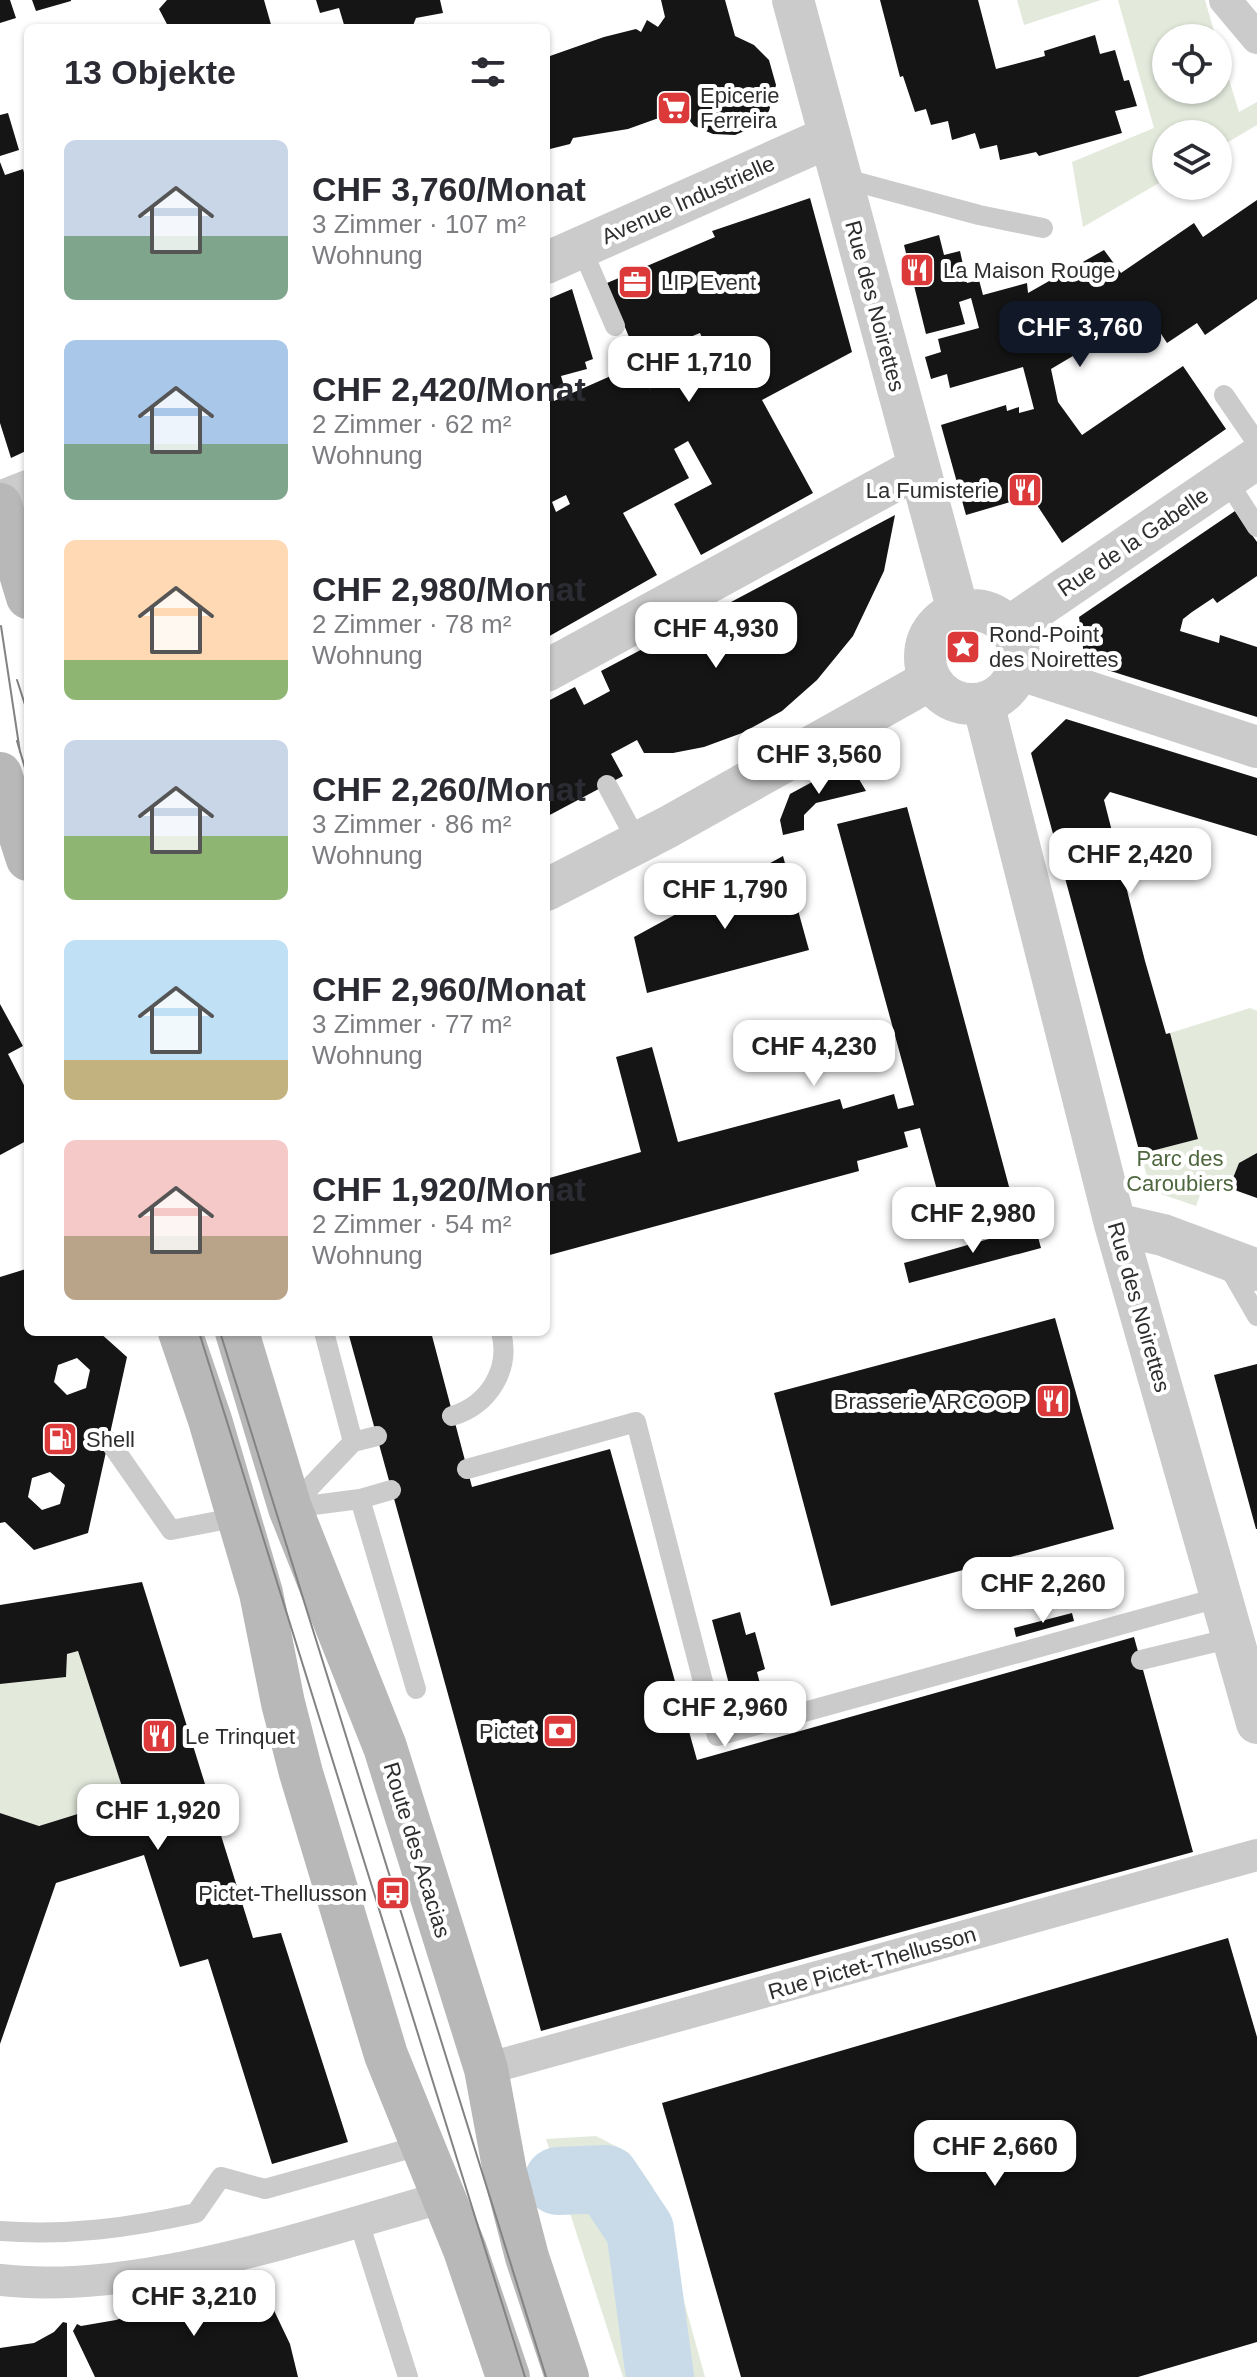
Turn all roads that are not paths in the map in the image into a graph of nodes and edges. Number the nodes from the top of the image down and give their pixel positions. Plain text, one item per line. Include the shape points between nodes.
1 (793, 0) edge
2 (1225, 0) edge
3 (1257, 38) edge
4 (829, 137) junction
5 (842, 178) junction
6 (1043, 228) dead end
7 (564, 255) edge
8 (615, 326) dead end
9 (1224, 395) dead end
10 (1257, 443) edge
11 (918, 468) junction
12 (1242, 469) edge
13 (24, 493) edge
14 (0, 504) edge
15 (1257, 527) edge
16 (24, 584) edge
17 (958, 611) junction
18 (1009, 627) junction
19 (550, 669) edge
20 (1018, 669) junction
21 (930, 680) junction
22 (983, 703) junction
23 (1257, 747) edge
24 (0, 774) edge
25 (607, 785) dead end
26 (638, 843) junction
27 (24, 847) edge
28 (550, 888) edge
29 (1115, 1224) junction
30 (1240, 1264) edge
31 (1257, 1316) edge
32 (181, 1336) edge
33 (238, 1336) edge
34 (325, 1336) edge
35 (501, 1336) edge
36 (452, 1416) dead end
37 (377, 1436) dead end
38 (109, 1441) dead end
39 (353, 1442) junction
40 (467, 1469) dead end
41 (391, 1490) dead end
42 (360, 1499) junction
43 (290, 1508) junction
44 (239, 1517) junction
45 (1221, 1597) junction
46 (1232, 1638) junction
47 (1141, 1660) dead end
48 (416, 1689) dead end
49 (1257, 1723) edge
50 (1257, 1855) edge
51 (486, 2069) junction
52 (422, 2145) junction
53 (444, 2197) junction
54 (359, 2222) junction
55 (0, 2231) edge
56 (0, 2280) edge
57 (408, 2377) edge
58 (508, 2377) edge
59 (567, 2377) edge

1 - 4 street, Rue des Noirettes
2 - 3 street
4 - 5 street, Rue des Noirettes
4 - 7 street, Avenue Industrielle
5 - 6 lane
5 - 11 street, Rue des Noirettes
7 - 8 lane
9 - 10 lane
11 - 17 street, Rue des Noirettes
11 - 19 street
12 - 15 lane
12 - 18 street, Rue de la Gabelle
13 - 14 street
14 - 16 main road
17 - 18 street via 981,610
17 - 21 street via 929,636 925,665
18 - 20 street via 1018,644
20 - 22 street via 998,697
20 - 23 street
21 - 22 street via 954,701
21 - 26 street
22 - 29 street, Rue des Noirettes
24 - 27 main road
25 - 26 lane
26 - 28 street
29 - 30 street via 1163,1235
29 - 45 street, Rue des Noirettes
30 - 31 lane
32 - 44 main road
33 - 43 main road, Route des Acacias
34 - 39 lane
35 - 36 lane via 503,1369 488,1392 467,1411
37 - 39 lane
38 - 44 lane via 171,1530
39 - 43 lane
40 - 45 lane via 636,1422 717,1736
41 - 42 lane
42 - 43 lane
42 - 48 lane
43 - 51 main road, Route des Acacias via 417,1806
44 - 52 main road via 301,1773 386,2055
45 - 46 street, Rue des Noirettes
46 - 47 lane
46 - 49 street, Rue des Noirettes
50 - 51 street, Rue Pictet-Thellusson
51 - 59 main road, Route des Acacias via 527,2257
52 - 53 main road
52 - 55 lane via 265,2189 221,2177 196,2213 103,2231
53 - 54 street
53 - 58 main road
54 - 56 street via 142,2274 72,2284
54 - 57 lane

